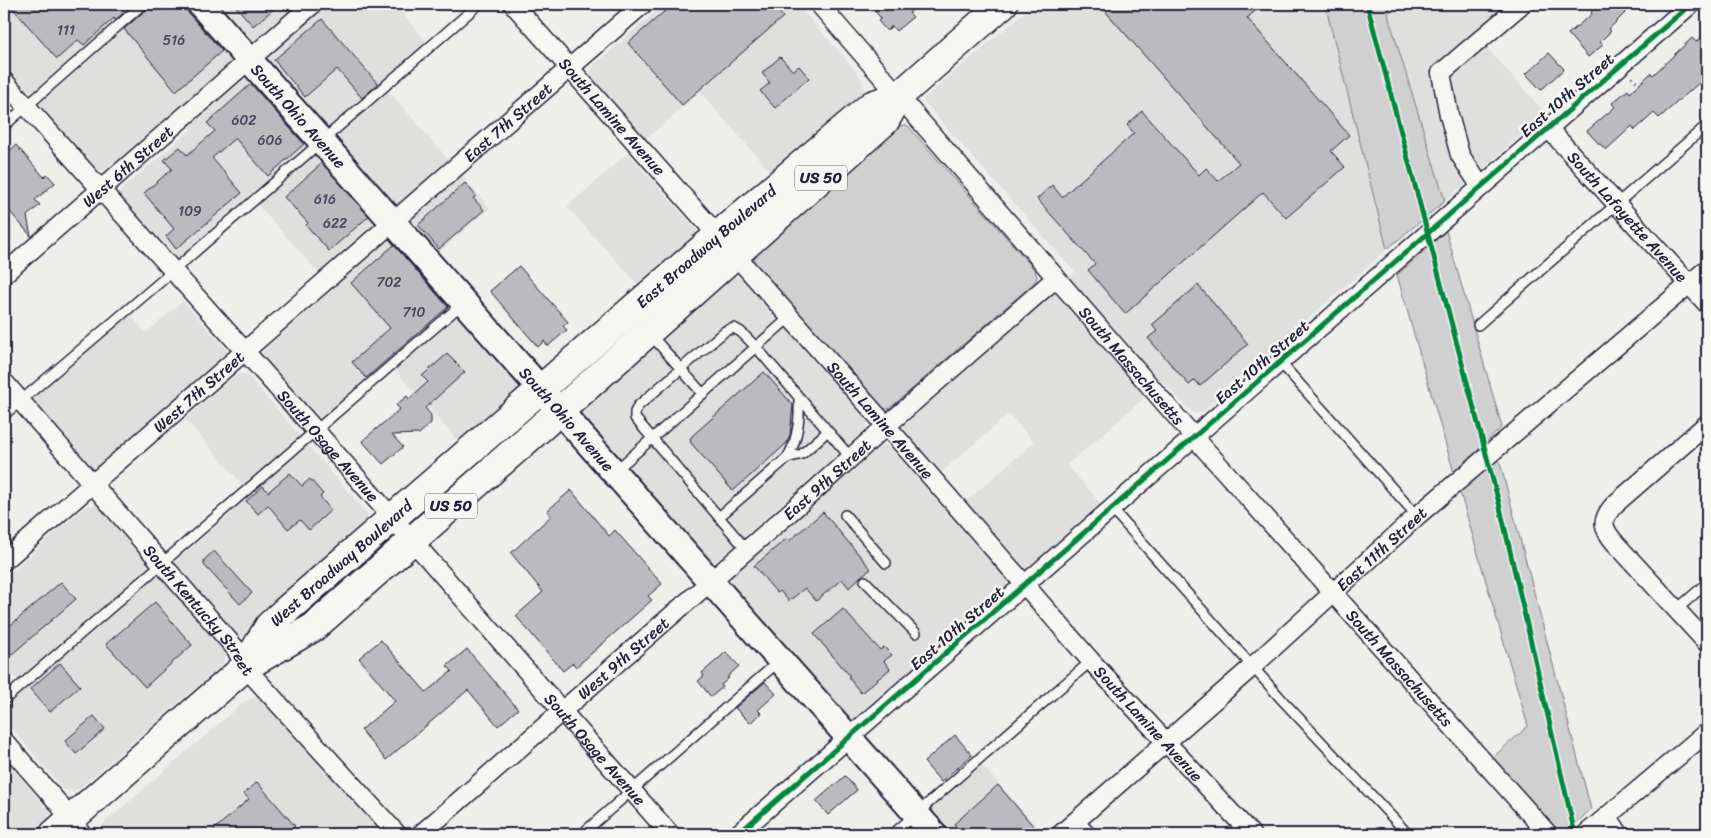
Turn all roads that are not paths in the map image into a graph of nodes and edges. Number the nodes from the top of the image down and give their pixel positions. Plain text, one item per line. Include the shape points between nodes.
1 (143, 4) edge
2 (200, 4) edge
3 (313, 4) edge
4 (479, 4) edge
5 (513, 4) edge
6 (643, 4) edge
7 (819, 4) edge
8 (1003, 4) edge
9 (1522, 4) edge
10 (1690, 4) edge
11 (250, 59) junction
12 (569, 68) junction
13 (4, 81) edge
14 (899, 96) junction
15 (26, 106) junction
16 (1707, 125) edge
17 (4, 126) edge
18 (1548, 128) junction
19 (322, 141) junction
20 (1481, 187) junction
21 (100, 189) junction
22 (1617, 205) junction
23 (393, 221) junction
24 (726, 245) junction
25 (1707, 269) edge
26 (173, 271) junction
27 (4, 274) edge
28 (1056, 278) junction
29 (1690, 284) junction
30 (464, 302) junction
31 (1707, 304) edge
32 (790, 317) junction
33 (1478, 325) dead end
34 (649, 332) junction
35 (756, 347) junction
36 (244, 352) junction
37 (1280, 362) junction
38 (681, 369) junction
39 (4, 382) edge
40 (541, 389) junction
41 (703, 394) junction
42 (799, 398) junction
43 (20, 401) junction
44 (560, 411) junction
45 (4, 415) edge
46 (1707, 424) edge
47 (886, 426) junction
48 (316, 431) junction
49 (828, 431) junction
50 (1194, 437) junction
51 (652, 438) junction
52 (787, 458) junction
53 (851, 458) junction
54 (614, 472) junction
55 (93, 484) junction
56 (1112, 509) junction
57 (844, 515) dead end
58 (1417, 516) junction
59 (719, 517) junction
60 (392, 518) junction
61 (412, 541) junction
62 (746, 549) junction
63 (4, 561) edge
64 (162, 563) junction
65 (886, 563) dead end
66 (710, 581) junction
67 (865, 581) dead end
68 (1707, 583) edge
69 (1025, 584) junction
70 (1334, 593) junction
71 (1676, 610) junction
72 (916, 633) dead end
73 (1707, 644) edge
74 (780, 660) junction
75 (1091, 661) junction
76 (245, 667) junction
77 (1252, 667) junction
78 (4, 700) edge
79 (562, 711) junction
80 (1707, 732) edge
81 (850, 738) junction
82 (4, 741) edge
83 (1166, 743) junction
84 (632, 791) junction
85 (916, 814) junction
86 (1608, 817) junction
87 (1078, 820) junction
88 (69, 830) edge
89 (1246, 832) edge
90 (397, 834) edge
91 (421, 834) edge
92 (582, 834) edge
93 (670, 834) edge
94 (738, 834) edge
95 (893, 834) edge
96 (934, 834) edge
97 (1061, 834) edge
98 (1092, 834) edge
99 (1408, 834) edge
100 (1548, 834) edge
101 (1586, 834) edge
102 (1619, 834) edge

1 - 15 lane
2 - 11 main road, South Ohio Avenue
3 - 11 street, West 6th Street
4 - 19 lane
5 - 12 street, South Lamine Avenue
6 - 12 street, East 7th Street
7 - 14 street, South Massachusetts
8 - 14 highway, East Broadway Boulevard / US 50
9 - 20 street via 1440,73 1460,155
10 - 18 street, East 10th Street
11 - 19 main road, South Ohio Avenue
11 - 21 street, West 6th Street
12 - 23 street, East 7th Street
12 - 24 street, South Lamine Avenue
13 - 15 street, South Osage Avenue
14 - 24 highway, East Broadway Boulevard / US 50 via 885,121
14 - 28 street, South Massachusetts
15 - 17 lane
15 - 21 street, South Osage Avenue
16 - 22 lane
18 - 20 street, East 10th Street
18 - 22 street, South Lafayette Avenue
19 - 23 main road, South Ohio Avenue
19 - 26 lane
20 - 37 street, East 10th Street
21 - 26 street, South Osage Avenue
21 - 27 street, West 6th Street
22 - 29 street, South Lafayette Avenue
22 - 33 lane
23 - 30 main road, South Ohio Avenue
23 - 36 street, West 7th Street
24 - 32 street, South Lamine Avenue
24 - 34 highway, East Broadway Boulevard / US 50
24 - 40 highway, East Broadway Boulevard / US 50
25 - 29 street, East 11th Street
26 - 36 street, South Osage Avenue
26 - 43 lane
28 - 47 street, East 9th Street
28 - 50 street, South Massachusetts
29 - 31 street, South Lafayette Avenue
29 - 58 street, East 11th Street
30 - 40 main road, South Ohio Avenue
30 - 48 lane
32 - 35 lane
32 - 47 street, South Lamine Avenue
34 - 38 lane
34 - 44 highway, East Broadway Boulevard / US 50
35 - 38 lane via 734,328
35 - 41 lane
35 - 42 lane
36 - 48 street, South Osage Avenue
36 - 55 street, West 7th Street
37 - 50 street, East 10th Street
37 - 58 lane
38 - 41 lane
38 - 51 lane via 635,412 635,418
39 - 43 street, South Kentucky Street
40 - 44 main road, South Ohio Avenue
40 - 60 highway, West Broadway Boulevard / US 50
41 - 51 lane
42 - 49 lane
42 - 52 lane via 794,446
43 - 45 lane
43 - 55 street, South Kentucky Street
44 - 54 main road, South Ohio Avenue
44 - 61 highway, West Broadway Boulevard / US 50
46 - 71 street via 1614,505 1606,514 1604,524 1607,534
47 - 53 street, East 9th Street
47 - 69 street, South Lamine Avenue
48 - 60 street, South Osage Avenue
48 - 64 lane
49 - 52 lane via 802,454
49 - 53 lane
50 - 56 street, East 10th Street
50 - 70 street, South Massachusetts
51 - 54 lane
51 - 59 lane
52 - 59 lane
53 - 62 street, East 9th Street
54 - 66 main road, South Ohio Avenue
55 - 63 street, West 7th Street
55 - 64 street, South Kentucky Street
56 - 69 street, East 10th Street
56 - 77 lane
57 - 65 lane
58 - 70 street, East 11th Street
59 - 62 lane
60 - 61 street, South Osage Avenue
60 - 76 highway, West Broadway Boulevard / US 50 via 269,626
61 - 76 highway, West Broadway Boulevard / US 50 via 314,626
61 - 79 street, South Osage Avenue
62 - 66 street, East 9th Street
64 - 76 street, South Kentucky Street via 236,649
64 - 78 lane
66 - 74 main road, South Ohio Avenue
66 - 79 street, West 9th Street
67 - 72 lane
68 - 71 lane
69 - 75 street, South Lamine Avenue
69 - 81 street, East 10th Street
70 - 77 street, East 11th Street
70 - 100 street, South Massachusetts
71 - 73 street
74 - 81 main road, South Ohio Avenue
74 - 84 lane
75 - 83 street, South Lamine Avenue
75 - 85 lane
76 - 88 highway, West Broadway Boulevard / US 50
76 - 90 street, South Kentucky Street
77 - 83 street, East 11th Street
77 - 99 lane
79 - 84 street, South Osage Avenue
79 - 91 street, West 9th Street
80 - 86 street
81 - 85 main road, South Ohio Avenue
81 - 94 street, East 10th Street
82 - 88 street via 59,804
83 - 87 street, East 11th Street
83 - 89 street, South Lamine Avenue
84 - 92 lane
84 - 93 street, South Osage Avenue
85 - 95 lane
85 - 96 main road, South Ohio Avenue
86 - 101 street
86 - 102 street
87 - 97 street, East 11th Street
87 - 98 lane

